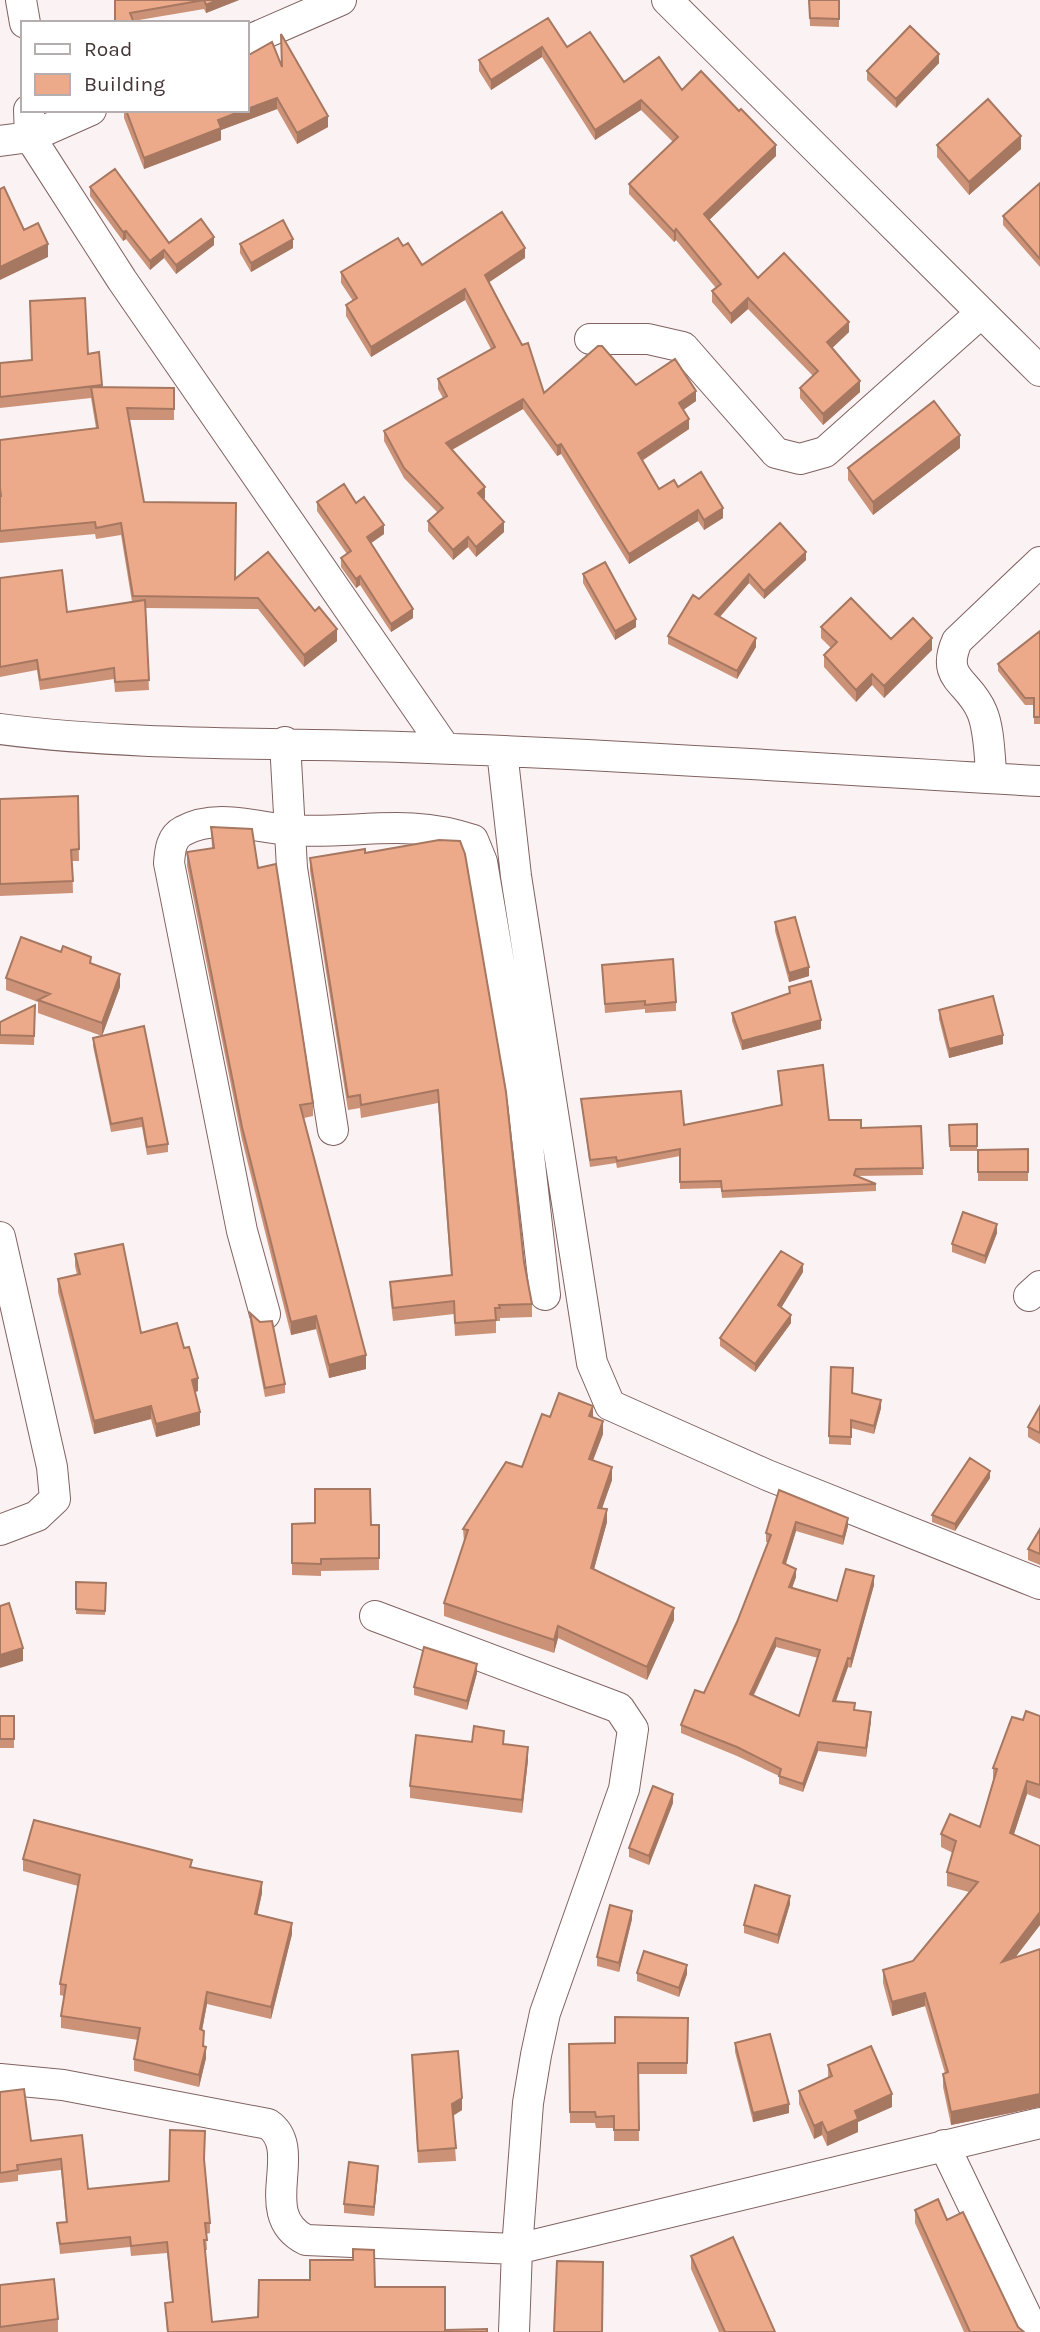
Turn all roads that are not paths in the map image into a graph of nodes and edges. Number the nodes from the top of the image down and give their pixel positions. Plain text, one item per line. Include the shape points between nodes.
1 (21, 0) edge
2 (341, 0) edge
3 (667, 0) edge
4 (25, 21) edge
5 (248, 41) edge
6 (82, 112) edge
7 (29, 124) edge
8 (0, 141) edge
9 (981, 313) junction
10 (590, 339) dead end
11 (1040, 371) edge
12 (1040, 562) edge
13 (0, 729) edge
14 (285, 742) junction
15 (445, 748) junction
16 (502, 751) junction
17 (992, 778) junction
18 (1040, 781) edge
19 (289, 830) junction
20 (333, 1130) dead end
21 (0, 1237) edge
22 (545, 1295) dead end
23 (265, 1314) dead end
24 (0, 1530) edge
25 (1040, 1584) edge
26 (375, 1616) dead end
27 (0, 2079) edge
28 (1040, 2123) edge
29 (944, 2145) junction
30 (517, 2249) junction
31 (514, 2332) edge
32 (1034, 2332) edge

1 - 4 street
2 - 5 street
3 - 9 street
6 - 7 street
7 - 8 street
7 - 15 street via 122,281
9 - 10 street via 825,452 800,459 776,453 683,347 648,339
9 - 11 street
12 - 17 street via 957,641 950,657 951,673 974,697 983,715
13 - 14 street via 79,739
14 - 15 street
14 - 19 street
15 - 16 street
16 - 17 street
16 - 25 street via 516,876 592,1363 610,1405 768,1475
17 - 18 street
19 - 20 street
19 - 22 street via 381,826 448,831 473,840 482,862 523,1103
19 - 23 street via 243,822 201,824 181,831 170,847 169,863 242,1231
21 - 24 street via 52,1467 55,1499 37,1516
26 - 30 street via 619,1708 633,1728 624,1789 545,2013 528,2103
27 - 30 street via 63,2085 268,2124 282,2142 281,2212 295,2234 306,2240
28 - 29 street
29 - 30 street
29 - 32 street
30 - 31 street

